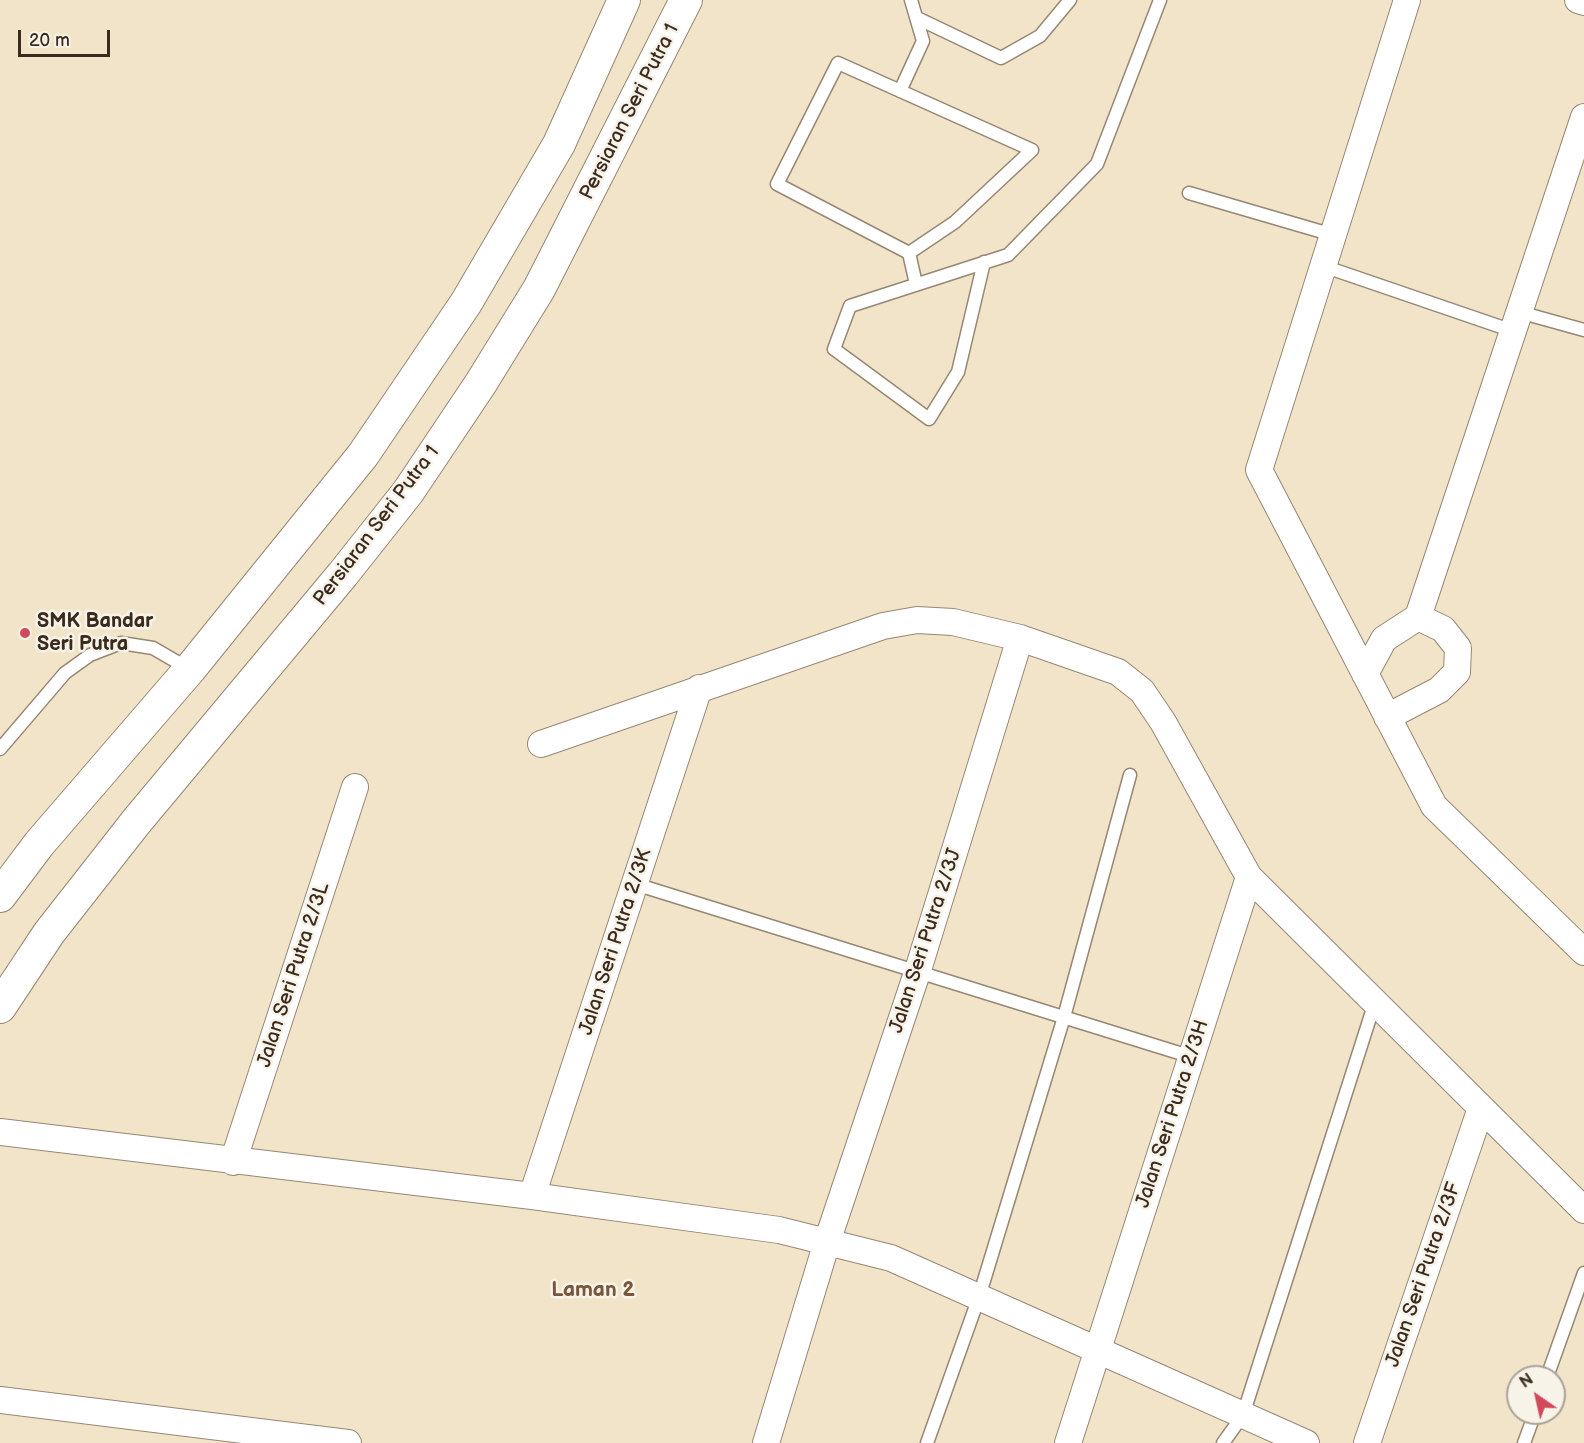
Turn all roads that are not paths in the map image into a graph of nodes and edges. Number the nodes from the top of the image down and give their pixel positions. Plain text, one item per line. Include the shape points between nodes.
1 (624, 0) edge
2 (686, 0) edge
3 (911, 0) edge
4 (1070, 0) edge
5 (1160, 0) edge
6 (1407, 0) edge
7 (1578, 0) edge
8 (1584, 2) edge
9 (917, 18) junction
10 (900, 91) junction
11 (1584, 117) edge
12 (1190, 193) dead end
13 (1333, 236) junction
14 (909, 253) junction
15 (984, 262) junction
16 (1323, 267) junction
17 (916, 284) junction
18 (1516, 322) junction
19 (1584, 330) edge
20 (1418, 616) junction
21 (1020, 638) junction
22 (190, 669) junction
23 (1365, 674) junction
24 (699, 688) junction
25 (1387, 717) junction
26 (541, 744) dead end
27 (0, 749) edge
28 (1130, 775) dead end
29 (355, 787) dead end
30 (1249, 878) junction
31 (635, 884) junction
32 (0, 896) edge
33 (1584, 952) edge
34 (918, 970) junction
35 (1375, 1002) junction
36 (0, 1007) edge
37 (1064, 1017) junction
38 (1192, 1057) junction
39 (1481, 1108) junction
40 (0, 1132) edge
41 (233, 1162) junction
42 (532, 1196) junction
43 (1584, 1210) edge
44 (827, 1242) junction
45 (1584, 1273) edge
46 (979, 1298) junction
47 (1098, 1350) junction
48 (1551, 1365) edge
49 (0, 1400) edge
50 (1243, 1414) junction
51 (1530, 1425) edge
52 (348, 1443) edge
53 (766, 1443) edge
54 (927, 1443) edge
55 (1068, 1443) edge
56 (1222, 1443) edge
57 (1306, 1443) edge
58 (1367, 1443) edge
59 (1524, 1443) edge

1 - 22 street via 559,144 466,303 363,455
2 - 36 street, Persiaran Seri Putra 1 via 539,289 415,482 135,822 50,933
3 - 9 lane
4 - 9 lane via 1040,36 1000,58
5 - 15 lane via 1097,164 1008,255
6 - 13 street
7 - 8 street
9 - 10 lane via 923,41
10 - 14 lane via 1032,150 955,222
10 - 14 lane via 838,63 777,184
11 - 18 street
12 - 13 lane
13 - 16 street
14 - 17 lane
15 - 17 lane
15 - 17 lane via 958,372 929,419 834,349 850,306
16 - 18 lane
16 - 23 street via 1259,470
18 - 19 lane
18 - 20 street
20 - 23 street via 1384,639
20 - 25 street via 1443,629 1458,648 1457,672 1439,690
21 - 24 street via 953,622 917,620 884,626
21 - 30 street via 1118,672 1142,691
21 - 34 street, Jalan Seri Putra 2/3J
22 - 27 lane via 153,648 121,643 90,655 64,673
22 - 32 street via 39,844
23 - 25 street
24 - 26 street
24 - 31 street, Jalan Seri Putra 2/3K
25 - 33 street via 1434,806
28 - 37 lane
29 - 41 street, Jalan Seri Putra 2/3L
30 - 35 street
30 - 38 street, Jalan Seri Putra 2/3H
31 - 34 lane
31 - 42 street, Jalan Seri Putra 2/3K
34 - 37 lane
34 - 44 street, Jalan Seri Putra 2/3J
35 - 39 street
35 - 50 lane
37 - 38 lane
37 - 46 lane
38 - 47 street, Jalan Seri Putra 2/3H
39 - 43 street
39 - 58 street, Jalan Seri Putra 2/3F
40 - 41 street
41 - 42 street
42 - 44 street via 778,1230
44 - 46 street via 891,1258
44 - 53 street, Jalan Seri Putra 2/3J
45 - 48 lane
46 - 47 street
46 - 54 lane
47 - 50 street
47 - 55 street, Jalan Seri Putra 2/3H
49 - 52 street
50 - 56 lane
50 - 57 street
51 - 59 lane

